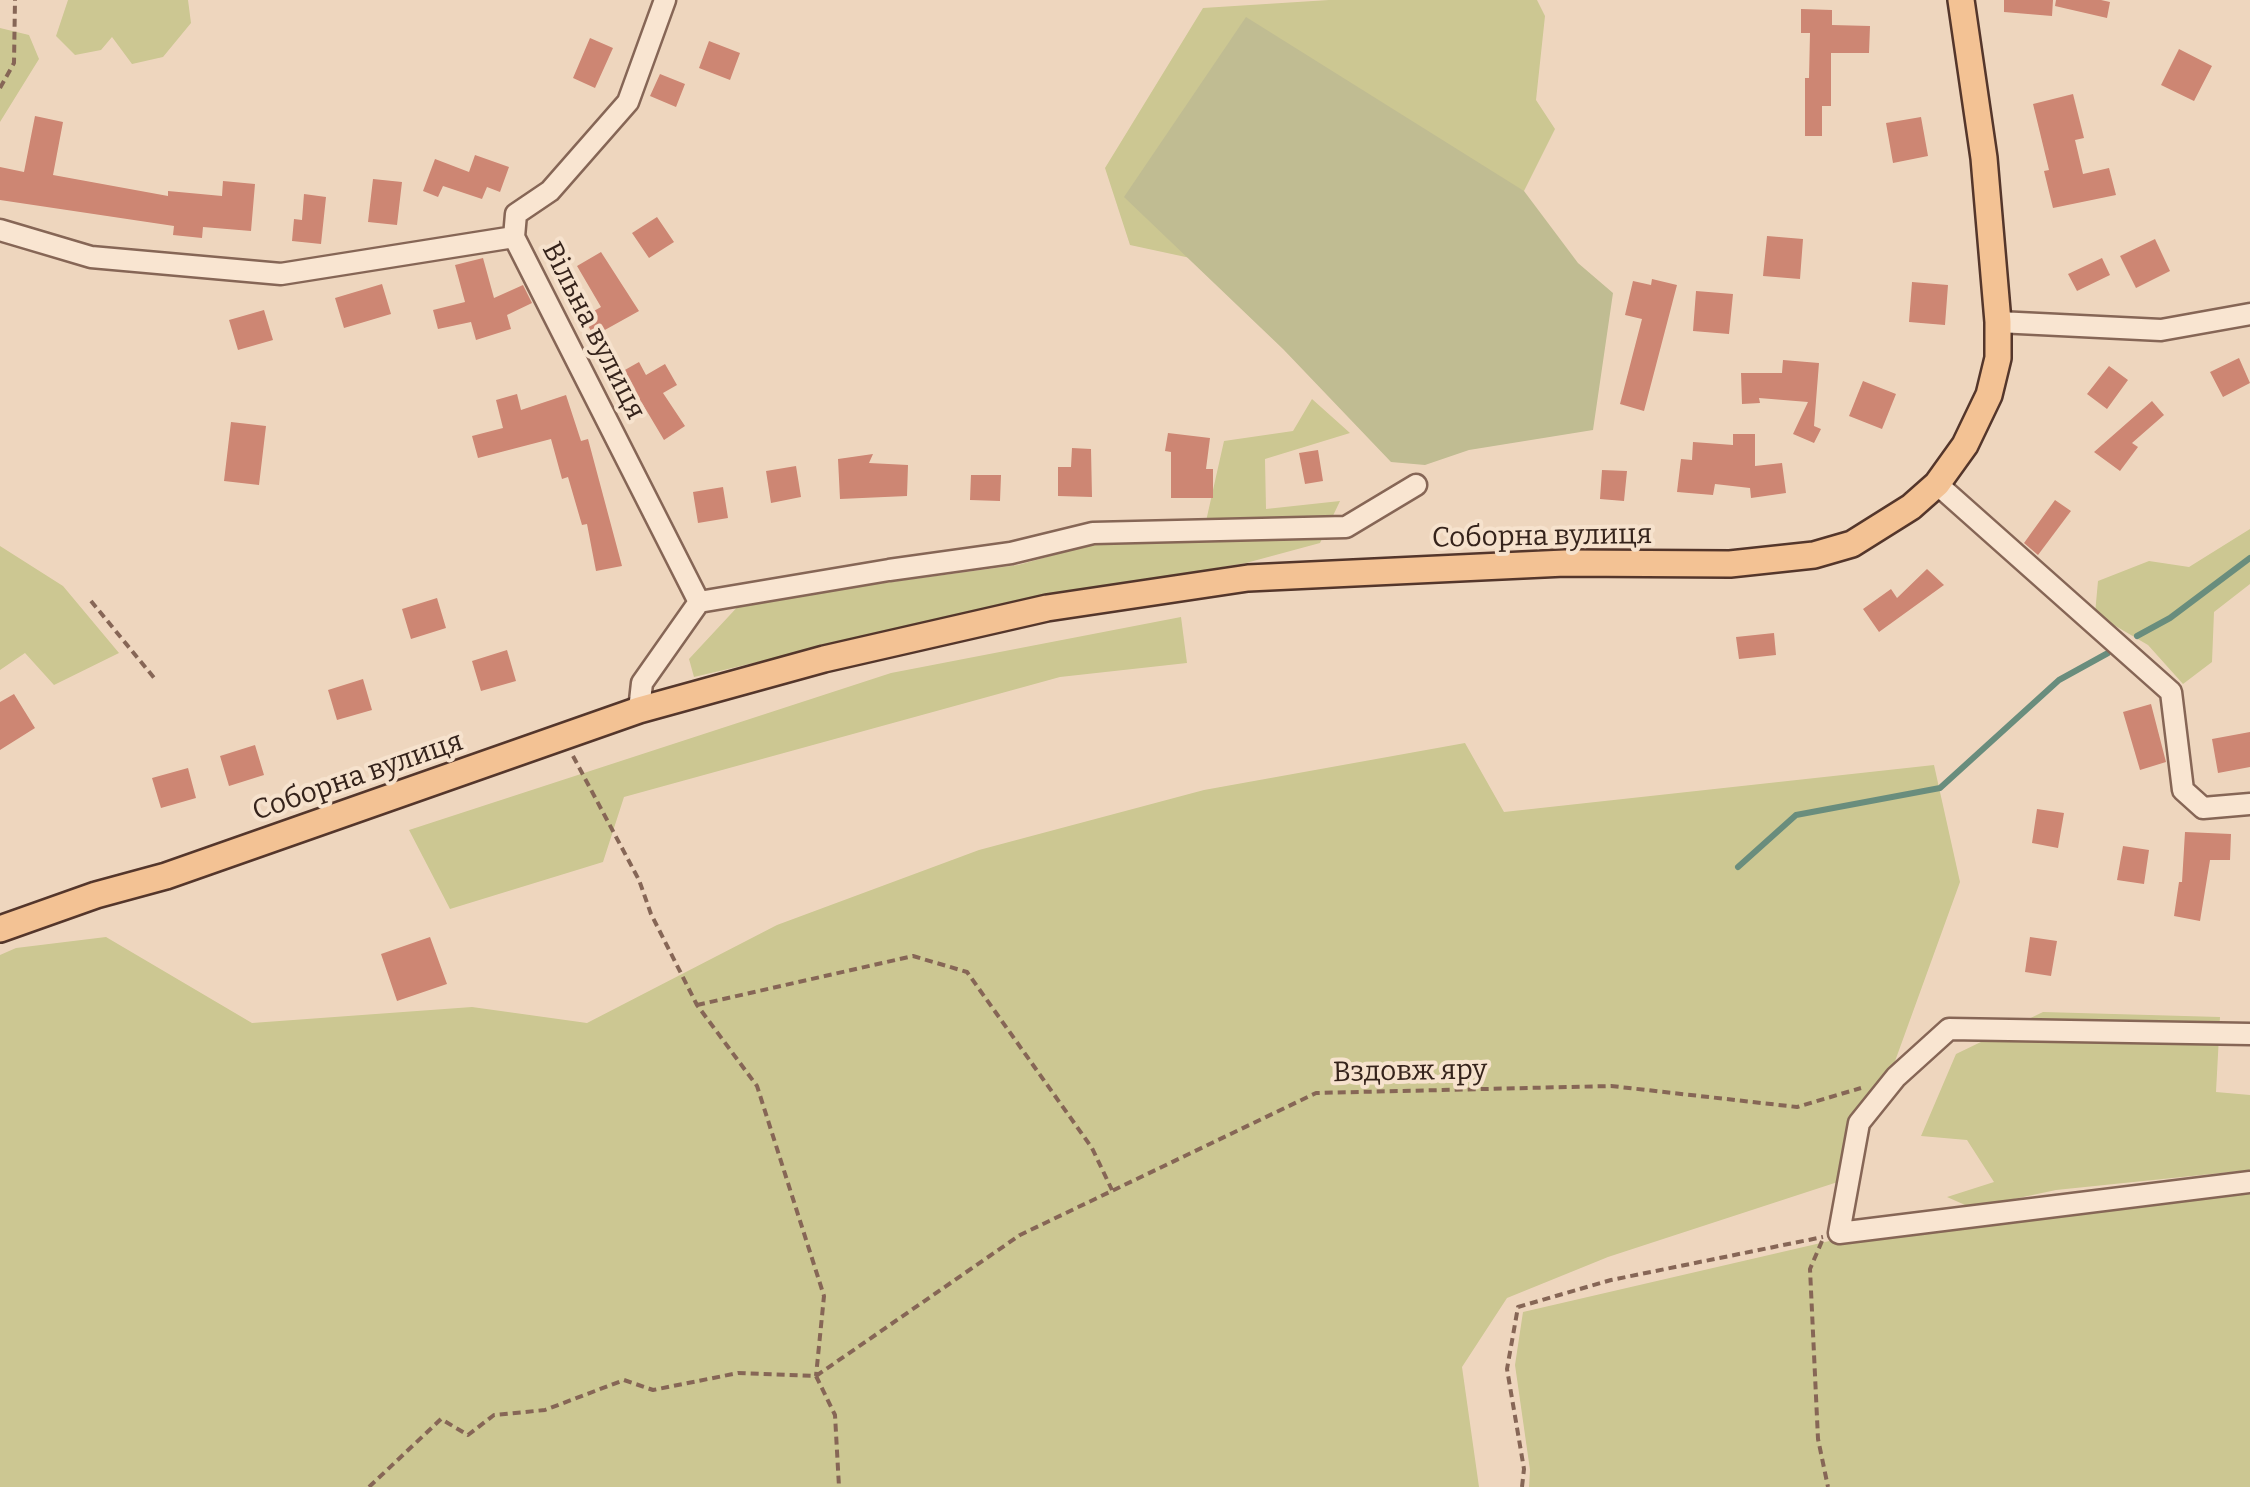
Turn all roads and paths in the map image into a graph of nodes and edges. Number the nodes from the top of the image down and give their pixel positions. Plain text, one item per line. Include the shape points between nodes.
1 (16, 0) edge
2 (665, 0) edge
3 (1961, 0) edge
4 (0, 88) edge
5 (0, 230) edge
6 (514, 237) junction
7 (2250, 314) edge
8 (1998, 322) junction
9 (1937, 484) junction
10 (1416, 485) dead end
11 (91, 601) dead end
12 (698, 602) junction
13 (155, 679) dead end
14 (640, 710) junction
15 (563, 737) junction
16 (2250, 804) edge
17 (0, 930) edge
18 (697, 1005) junction
19 (2250, 1034) edge
20 (1896, 1078) junction
21 (2250, 1182) edge
22 (1113, 1192) junction
23 (816, 1376) junction
24 (369, 1487) edge
25 (839, 1487) edge
26 (1522, 1487) edge
27 (1828, 1487) edge

1 - 4 path via 14,63
2 - 6 street, Вільна вулиця via 628,102 550,191 516,214
3 - 8 main road, Соборна вулиця
5 - 6 street via 90,257 281,274
6 - 12 street, Вільна вулиця
7 - 8 street via 2162,330
8 - 9 main road, Соборна вулиця via 1988,395
9 - 14 main road, Соборна вулиця via 1882,528 1814,555 1730,564 1565,563 1248,578 1048,608
9 - 16 street via 2171,692 2183,790 2203,808
10 - 12 street, Соборна вулиця via 1346,527 1092,532 1011,554
11 - 13 path
12 - 14 street via 642,683
14 - 15 main road, Соборна вулиця
15 - 17 main road, Соборна вулиця
15 - 18 path
18 - 22 path via 913,956 967,972 1092,1148
18 - 23 path via 757,1086 824,1296
19 - 20 street via 1949,1030
20 - 21 street via 1859,1123 1838,1234
20 - 22 path, Вздовж яру via 1797,1107 1611,1086 1316,1094
22 - 23 path, Вздовж яру via 1020,1235
23 - 24 path via 738,1372 653,1390 624,1380 545,1410 494,1414 468,1435 441,1419
23 - 25 path via 836,1416
26 - 27 path via 1507,1369 1518,1307 1610,1280 1824,1237 1810,1270 1818,1439

